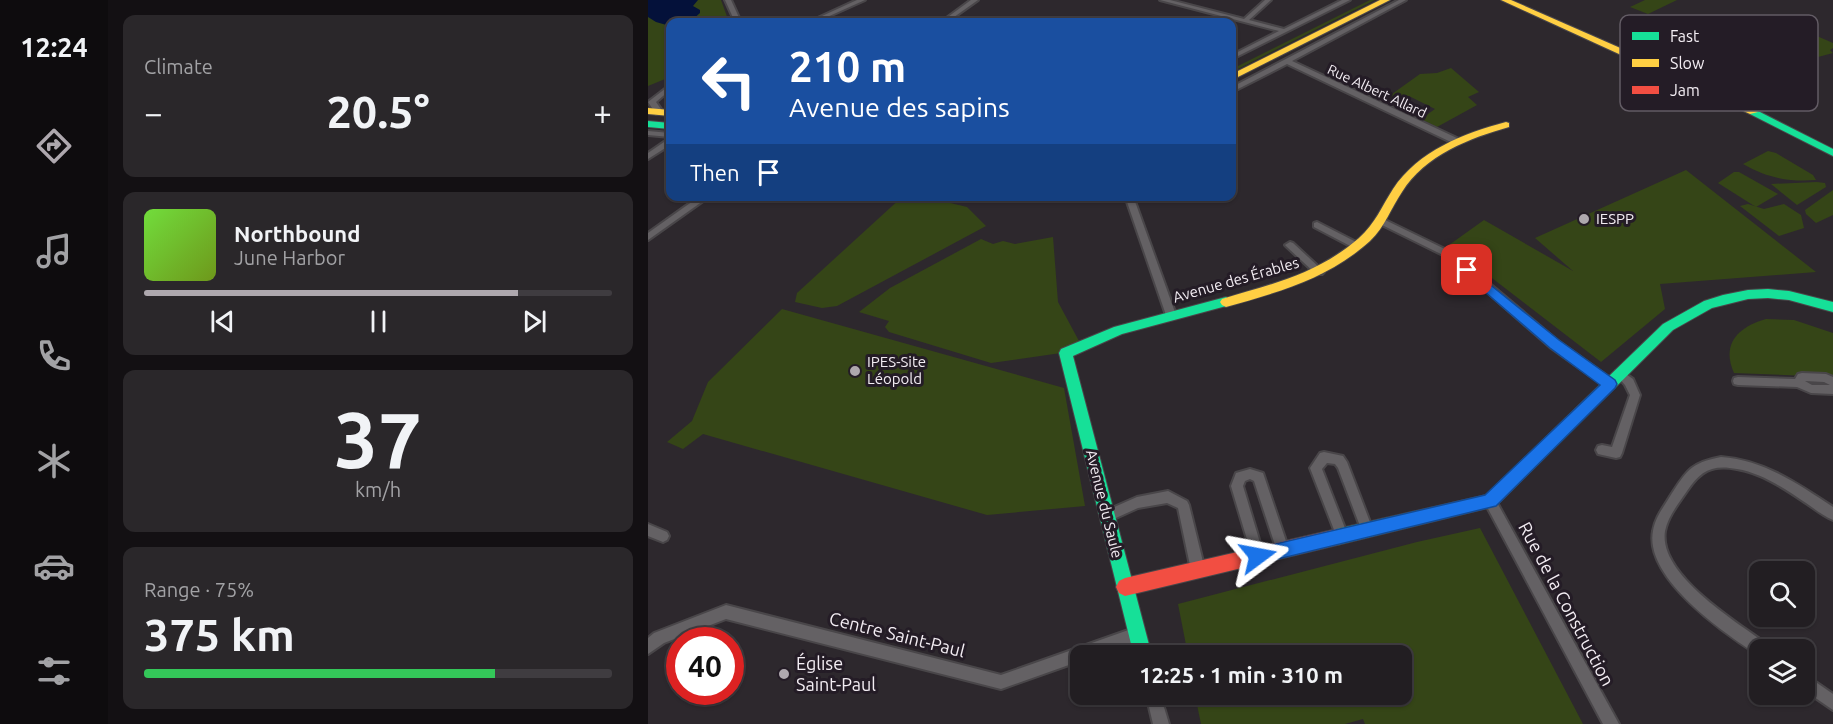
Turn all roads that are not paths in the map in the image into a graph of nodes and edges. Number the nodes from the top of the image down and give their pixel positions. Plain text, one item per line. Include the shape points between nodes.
1 (728, 0) edge
2 (862, 0) edge
3 (975, 0) edge
4 (1163, 0) edge
5 (1268, 0) edge
6 (1347, 0) edge
7 (1365, 0) edge
8 (1386, 0) edge
9 (1403, 0) edge
10 (1504, 0) edge
11 (736, 18) edge
12 (821, 18) edge
13 (950, 18) edge
14 (1246, 20) junction
15 (1285, 31) junction
16 (1620, 51) edge
17 (1236, 55) edge
18 (1287, 61) junction
19 (1236, 66) edge
20 (1236, 75) edge
21 (666, 87) edge
22 (1236, 88) edge
23 (666, 89) edge
24 (648, 94) edge
25 (1754, 111) edge
26 (664, 120) edge
27 (648, 125) edge
28 (1506, 125) dead end
29 (648, 134) edge
30 (1456, 141) junction
31 (666, 145) edge
32 (1833, 153) edge
33 (648, 157) edge
34 (699, 201) edge
35 (1131, 201) edge
36 (1381, 221) junction
37 (1317, 225) dead end
38 (664, 227) junction
39 (648, 237) edge
40 (648, 241) edge
41 (1290, 245) dead end
42 (1357, 246) junction
43 (1319, 272) junction
44 (1833, 307) edge
45 (1171, 315) junction
46 (1066, 353) joint
47 (1615, 379) junction
48 (1738, 381) dead end
49 (1833, 382) edge
50 (1798, 383) junction
51 (1833, 390) edge
52 (1602, 450) dead end
53 (1490, 501) junction
54 (1833, 514) edge
55 (1107, 516) junction
56 (648, 530) edge
57 (1367, 530) junction
58 (663, 536) dead end
59 (1342, 536) junction
60 (1283, 550) junction
61 (1258, 556) junction
62 (1198, 570) junction
63 (1125, 587) junction
64 (1137, 634) junction
65 (1749, 639) edge
66 (1140, 645) edge
67 (648, 647) edge
68 (1815, 689) edge
69 (1833, 703) edge
70 (1156, 705) edge
71 (1161, 724) edge
72 (1611, 724) edge

1 - 11 street
2 - 12 street
3 - 13 street
4 - 14 street
5 - 14 street
6 - 15 street
7 - 19 street
8 - 20 street
9 - 18 street
10 - 16 street
14 - 15 street
15 - 17 street
18 - 22 street
18 - 30 street, Rue Albert Allard
21 - 24 street
23 - 26 street via 652,102
25 - 32 street
26 - 27 street
26 - 29 street
28 - 30 street, Avenue des Érables
30 - 36 street, Avenue des Érables via 1401,185
31 - 33 street
34 - 38 street
35 - 45 street
36 - 42 street, Avenue des Érables
36 - 47 street via 1450,255 1554,344
37 - 42 street
38 - 39 street
38 - 40 street
41 - 43 street
42 - 43 street, Avenue des Érables
43 - 45 street, Avenue des Érables via 1273,289
44 - 47 street via 1783,293 1733,296 1712,302 1685,314
45 - 46 street, Avenue des Érables via 1119,330
46 - 55 street, Avenue du Saule
47 - 52 street via 1629,382 1635,395 1616,453
47 - 53 street
48 - 50 street
49 - 50 street via 1802,377
50 - 51 street via 1811,389
53 - 57 street
53 - 72 street, Rue de la Construction
54 - 65 street via 1772,476 1726,462 1704,465 1662,519 1659,545 1670,570 1697,600
55 - 62 street via 1137,503 1168,497 1183,505
55 - 63 street, Avenue du Saule
56 - 58 street
57 - 59 street
57 - 59 street via 1343,466 1339,460 1324,457 1316,468
59 - 60 street
60 - 61 street
60 - 61 street via 1259,477 1250,474 1240,477 1237,486
61 - 62 street
62 - 63 street
63 - 64 street, Avenue du Saule
64 - 66 street, Avenue du Saule
64 - 67 street, Centre Saint-Paul via 1001,682 726,612 659,638
68 - 69 street
70 - 71 street

